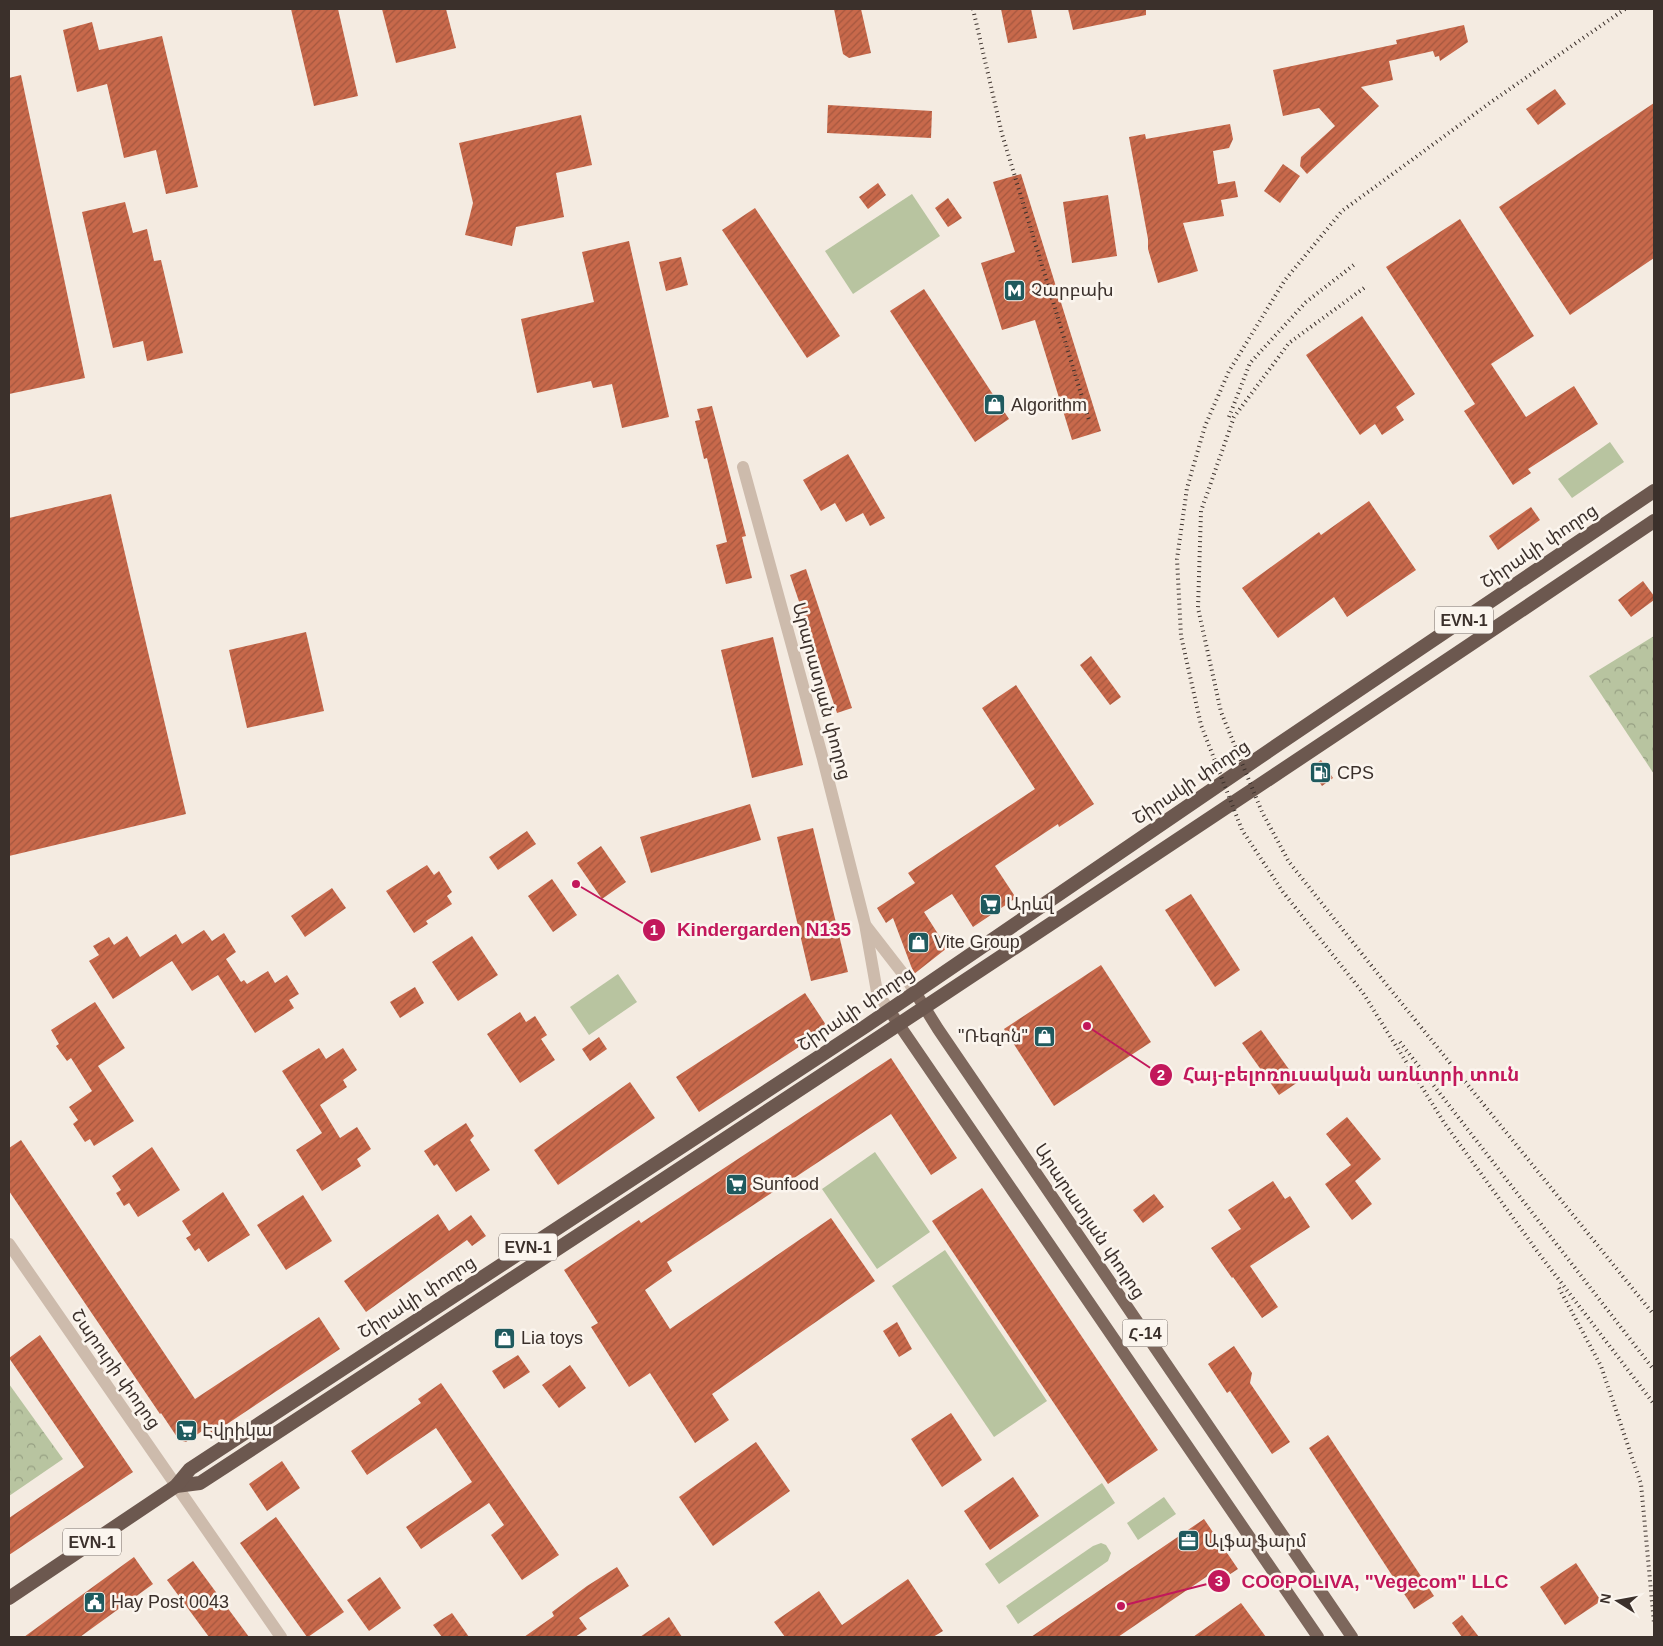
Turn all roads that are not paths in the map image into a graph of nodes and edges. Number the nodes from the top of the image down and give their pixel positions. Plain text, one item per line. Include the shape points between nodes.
1 (743, 467) dead end
2 (1654, 491) edge
3 (1654, 521) edge
4 (864, 924) junction
5 (915, 992) junction
6 (925, 1008) junction
7 (889, 1010) junction
8 (899, 1025) junction
9 (9, 1244) edge
10 (176, 1486) junction
11 (9, 1598) edge
12 (281, 1637) edge
13 (1318, 1637) edge
14 (1352, 1637) edge

1 - 4 street, Արարատյան փողոց via 823,759
2 - 5 highway, Շիրակի փողոց / EVN-1
3 - 6 highway, Շիրակի փողոց / EVN-1
4 - 5 street, Արարատյան փողոց
4 - 7 street, Արարատյան փողոց via 877,992
5 - 6 main road, Արարատյան փողոց / Հ-14
5 - 7 highway, Շիրակի փողոց / EVN-1
6 - 8 highway, Շիրակի փողոց / EVN-1
6 - 14 main road, Արարատյան փողոց / Հ-14
7 - 8 main road, Արարատյան փողոց / Հ-14
7 - 10 highway, Շիրակի փողոց / EVN-1 via 190,1469
8 - 10 highway, Շիրակի փողոց / EVN-1 via 200,1483
8 - 13 main road, Արարատյան փողոց / Հ-14
9 - 10 street, Շարուրի փողոց
10 - 11 highway, Շիրակի փողոց / EVN-1
10 - 12 street, Շարուրի փողոց

